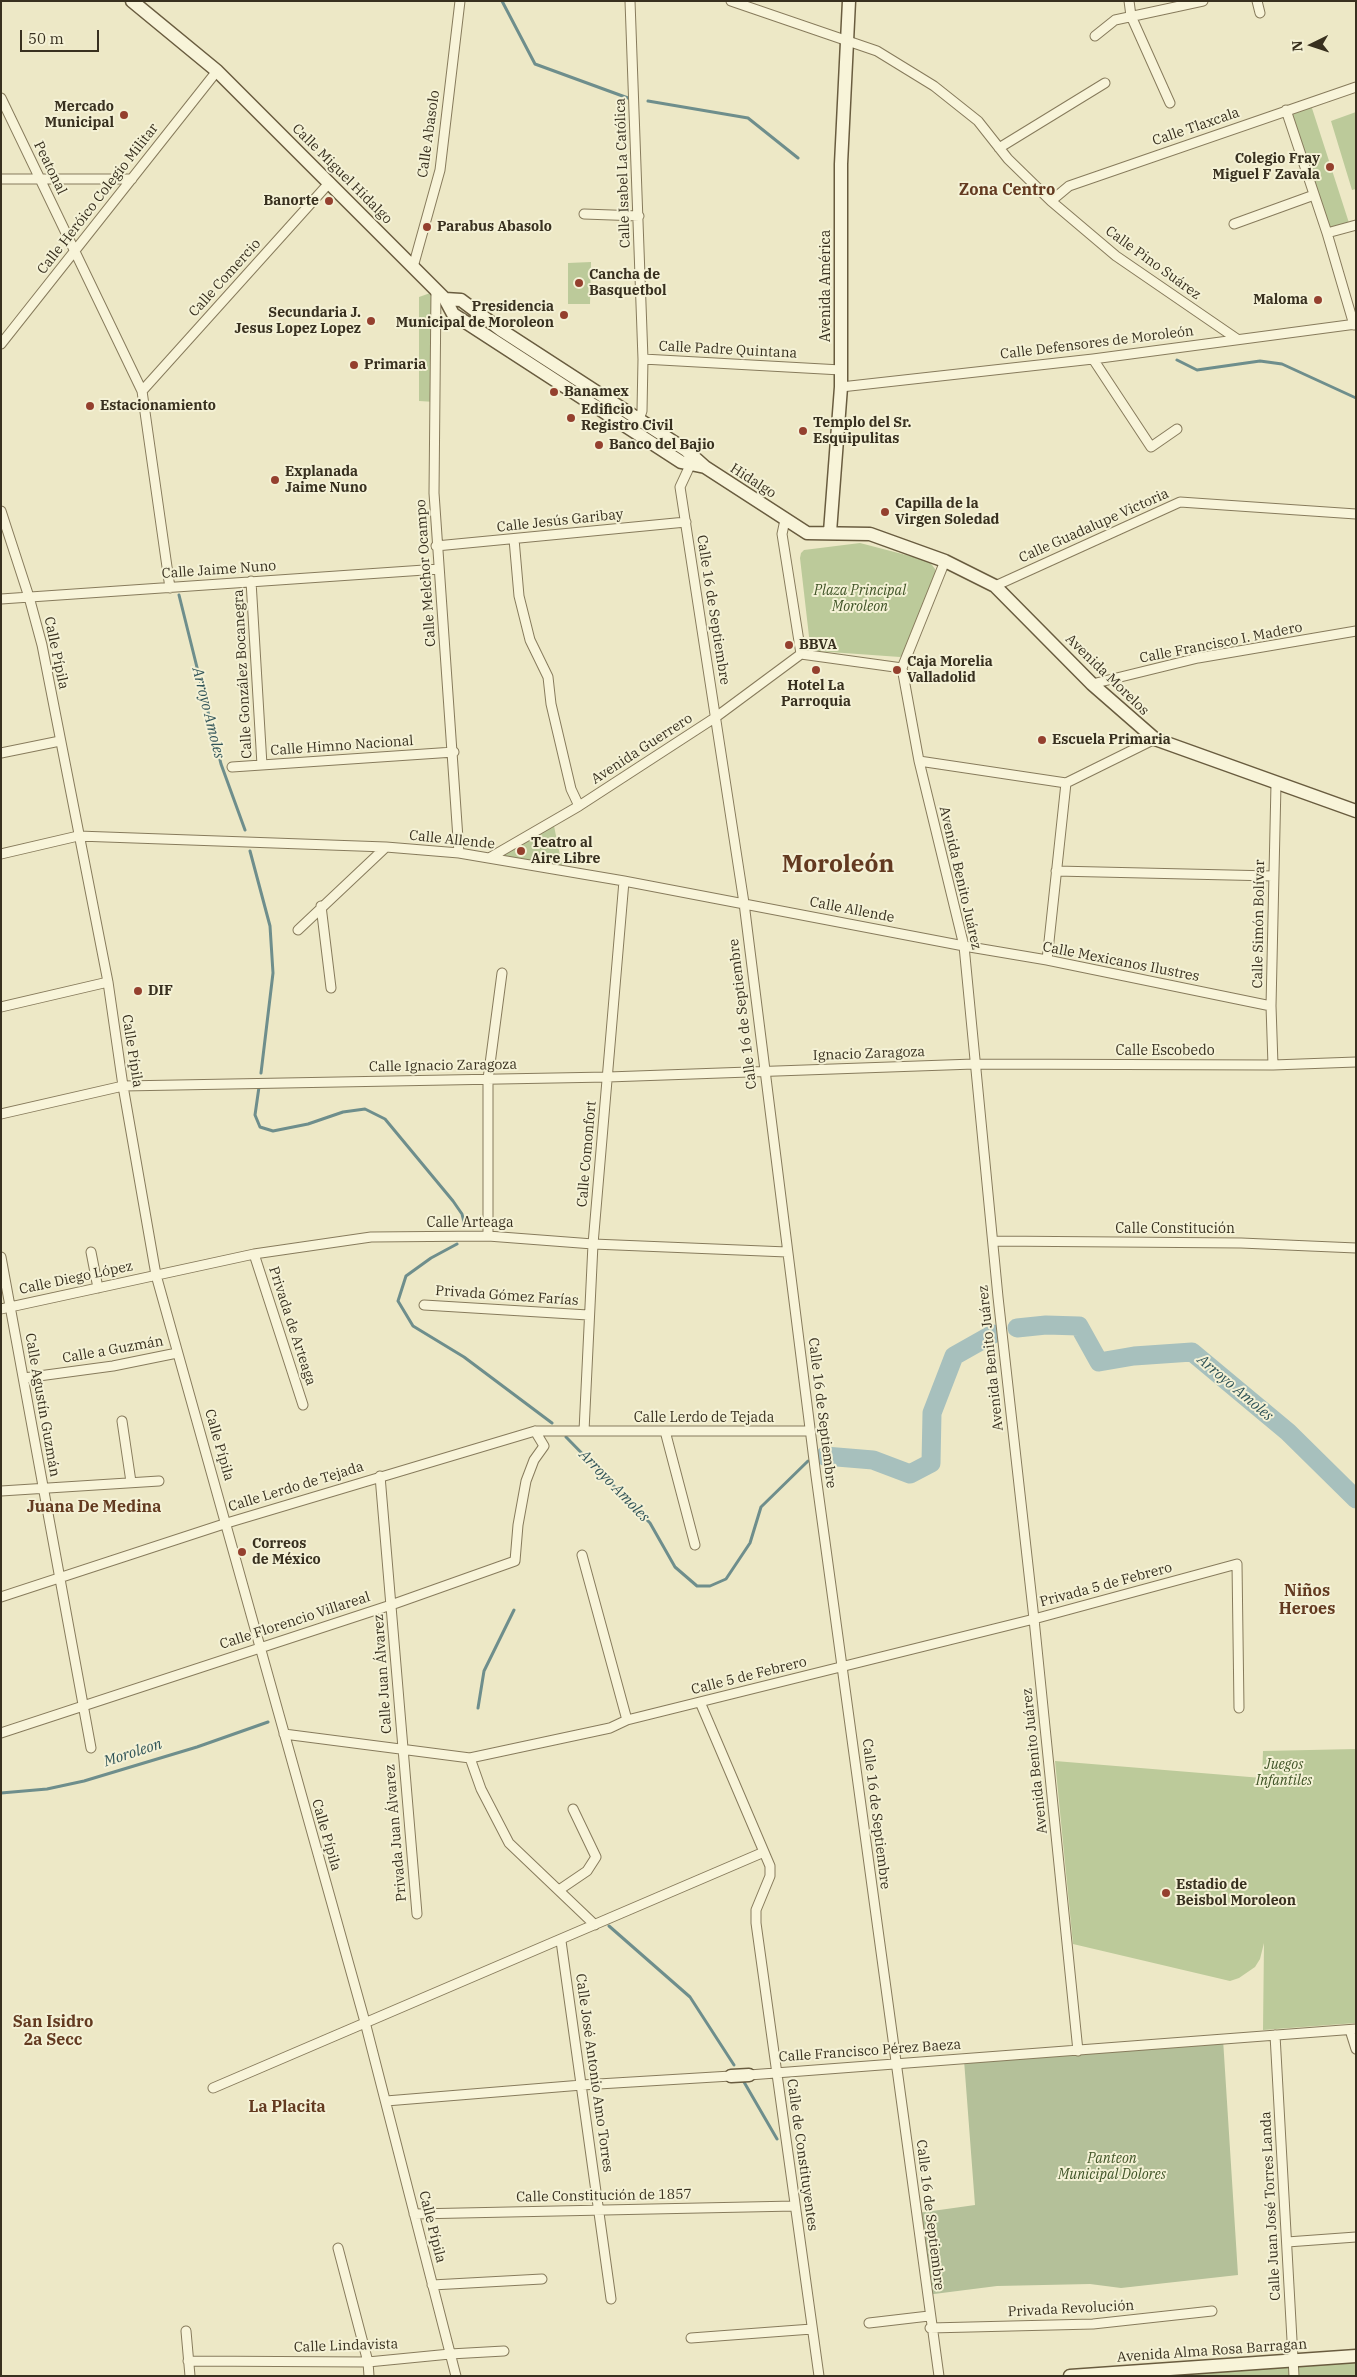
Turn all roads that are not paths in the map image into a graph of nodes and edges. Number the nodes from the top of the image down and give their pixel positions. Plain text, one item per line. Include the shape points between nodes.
1 (132, 1) edge
2 (460, 1) edge
3 (630, 1) edge
4 (731, 1) edge
5 (849, 1) edge
6 (1129, 1) edge
7 (1203, 1) edge
8 (1256, 1) edge
9 (1260, 13) dead end
10 (1132, 16) junction
11 (1095, 36) dead end
12 (847, 39) junction
13 (217, 70) junction
14 (1105, 83) dead end
15 (1356, 87) edge
16 (1, 98) edge
17 (1170, 103) dead end
18 (1286, 110) junction
19 (999, 148) junction
20 (40, 178) junction
21 (132, 179) junction
22 (1, 180) edge
23 (330, 182) junction
24 (1314, 194) junction
25 (1050, 201) junction
26 (584, 214) dead end
27 (639, 216) junction
28 (1234, 224) dead end
29 (1356, 225) edge
30 (1327, 233) junction
31 (75, 250) junction
32 (413, 267) junction
33 (441, 295) junction
34 (1355, 324) edge
35 (1237, 339) junction
36 (1, 344) edge
37 (643, 359) junction
38 (1093, 359) junction
39 (841, 370) junction
40 (841, 387) junction
41 (142, 392) junction
42 (640, 419) junction
43 (1177, 429) dead end
44 (633, 432) junction
45 (693, 461) junction
46 (1, 511) edge
47 (1356, 514) edge
48 (785, 520) junction
49 (686, 522) junction
50 (830, 532) junction
51 (514, 539) junction
52 (436, 546) junction
53 (945, 561) junction
54 (439, 569) junction
55 (251, 581) junction
56 (995, 586) junction
57 (170, 588) junction
58 (29, 597) junction
59 (1, 599) edge
60 (1356, 631) edge
61 (801, 654) junction
62 (902, 668) junction
63 (1092, 684) junction
64 (716, 717) junction
65 (1155, 740) junction
66 (60, 741) junction
67 (454, 752) junction
68 (1, 753) edge
69 (919, 761) junction
70 (262, 765) junction
71 (232, 767) dead end
72 (1066, 783) junction
73 (1276, 784) junction
74 (580, 806) junction
75 (1356, 812) edge
76 (78, 836) junction
77 (386, 847) junction
78 (459, 853) junction
79 (1, 854) edge
80 (491, 857) junction
81 (1056, 871) junction
82 (1273, 876) junction
83 (624, 881) junction
84 (744, 903) junction
85 (321, 906) junction
86 (298, 930) dead end
87 (964, 946) junction
88 (1047, 960) junction
89 (502, 973) dead end
90 (108, 982) junction
91 (332, 988) dead end
92 (1271, 1006) junction
93 (1, 1008) edge
94 (1356, 1062) edge
95 (974, 1064) junction
96 (1273, 1065) junction
97 (764, 1072) junction
98 (608, 1077) junction
99 (488, 1079) junction
100 (123, 1086) junction
101 (1, 1114) edge
102 (488, 1236) junction
103 (994, 1241) junction
104 (593, 1244) junction
105 (1356, 1248) edge
106 (91, 1252) dead end
107 (787, 1252) junction
108 (254, 1254) junction
109 (1, 1256) edge
110 (156, 1275) junction
111 (98, 1288) junction
112 (424, 1305) dead end
113 (6, 1308) edge
114 (588, 1315) junction
115 (178, 1353) junction
116 (24, 1378) junction
117 (303, 1406) dead end
118 (122, 1421) dead end
119 (539, 1431) junction
120 (584, 1431) junction
121 (665, 1431) junction
122 (810, 1432) junction
123 (380, 1476) junction
124 (159, 1481) dead end
125 (131, 1482) junction
126 (44, 1489) junction
127 (1, 1492) edge
128 (227, 1523) junction
129 (695, 1546) dead end
130 (582, 1555) dead end
131 (59, 1576) junction
132 (1, 1597) edge
133 (391, 1605) junction
134 (1034, 1619) junction
135 (261, 1646) junction
136 (843, 1666) junction
137 (700, 1702) junction
138 (82, 1705) junction
139 (1239, 1708) dead end
140 (628, 1720) junction
141 (1, 1733) edge
142 (284, 1734) junction
143 (91, 1748) dead end
144 (402, 1750) junction
145 (470, 1758) junction
146 (573, 1809) dead end
147 (764, 1852) junction
148 (559, 1890) junction
149 (416, 1914) dead end
150 (595, 1925) junction
151 (561, 1940) junction
152 (365, 2022) junction
153 (1353, 2029) edge
154 (1275, 2035) junction
155 (1356, 2049) edge
156 (1078, 2051) junction
157 (895, 2065) junction
158 (777, 2073) junction
159 (749, 2075) joint
160 (730, 2076) joint
161 (582, 2085) junction
162 (212, 2088) dead end
163 (386, 2101) junction
164 (795, 2206) junction
165 (600, 2210) junction
166 (414, 2214) junction
167 (1356, 2237) edge
168 (1288, 2242) junction
169 (338, 2248) dead end
170 (542, 2279) dead end
171 (432, 2285) junction
172 (611, 2299) dead end
173 (1212, 2311) dead end
174 (929, 2316) junction
175 (869, 2323) dead end
176 (930, 2328) junction
177 (812, 2329) junction
178 (186, 2331) dead end
179 (691, 2338) dead end
180 (504, 2352) dead end
181 (450, 2354) junction
182 (1356, 2356) edge
183 (188, 2361) junction
184 (1293, 2361) junction
185 (368, 2362) junction
186 (190, 2376) edge
187 (369, 2376) edge
188 (456, 2376) edge
189 (820, 2376) edge
190 (938, 2376) edge
191 (1070, 2376) edge
192 (1294, 2376) edge

1 - 13 street, Calle Miguel Hidalgo
2 - 32 street, Calle Abasolo via 440,170
3 - 27 street, Calle Isabel La Católica
4 - 12 street, Calle Pino Suárez
5 - 12 street, Avenida América
6 - 10 street
7 - 10 street
8 - 9 street
10 - 11 street via 1115,20
10 - 17 street
12 - 19 street, Calle Pino Suárez via 877,51 934,86 978,121
12 - 39 street, Avenida América via 841,164
13 - 21 street, Calle Heróico Colegio Militar
13 - 23 street, Calle Miguel Hidalgo
14 - 19 street
15 - 18 street, Calle Tlaxcala
16 - 20 street, Peatonal
18 - 24 street
18 - 25 street, Calle Tlaxcala via 1069,186
19 - 25 street, Calle Pino Suárez
20 - 21 street
20 - 22 street
20 - 31 street, Peatonal
21 - 31 street, Calle Heróico Colegio Militar
23 - 32 street, Calle Miguel Hidalgo
23 - 41 street, Calle Comercio
24 - 28 street
24 - 30 street
25 - 35 street, Calle Pino Suárez via 1116,256
26 - 27 street
27 - 37 street, Calle Isabel La Católica
29 - 30 street
30 - 34 street
31 - 36 street, Calle Heróico Colegio Militar
31 - 41 street, Peatonal
32 - 33 street, Calle Miguel Hidalgo
33 - 42 street via 461,300 501,330
33 - 44 street, Calle Miguel Hidalgo via 453,314
33 - 52 street, Calle Melchor Ocampo via 434,494
34 - 35 street, Calle Defensores de Moroleón
35 - 38 street, Calle Defensores de Moroleón
37 - 39 street, Calle Padre Quintana
37 - 42 street, Calle Isabel La Católica
38 - 40 street, Calle Defensores de Moroleón
38 - 43 street via 1151,447
39 - 40 street, Avenida América
40 - 50 street, Avenida América
41 - 57 street, Peatonal
42 - 44 street, Calle Isabel La Católica
42 - 45 street
44 - 45 street, Calle Miguel Hidalgo via 681,462
45 - 48 street, Hidalgo
45 - 49 street, Calle 16 de Septiembre via 680,487
46 - 58 street, Calle Pípila
47 - 56 street, Calle Guadalupe Victoria via 1180,502
48 - 50 street, Hidalgo via 807,533
48 - 61 street via 782,534
49 - 51 street, Calle Jesús Garibay
49 - 64 street, Calle 16 de Septiembre
50 - 53 street, Hidalgo via 870,534
51 - 52 street, Calle Jesús Garibay
51 - 74 street via 519,596 530,640 548,677 571,789
52 - 54 street, Calle Melchor Ocampo
53 - 56 street, Avenida Morelos
53 - 62 street
54 - 55 street, Calle Jaime Nuno
54 - 67 street, Calle Melchor Ocampo
55 - 57 street, Calle Jaime Nuno
55 - 70 street, Calle González Bocanegra
56 - 63 street, Avenida Morelos
57 - 58 street, Calle Jaime Nuno
58 - 59 street, Calle Jaime Nuno
58 - 66 street, Calle Pípila via 42,645
60 - 63 street, Calle Francisco I. Madero via 1198,658
61 - 62 street
61 - 64 street, Avenida Guerrero
62 - 69 street, Avenida Benito Juárez
63 - 65 street, Avenida Morelos
64 - 74 street, Avenida Guerrero
64 - 84 street, Calle 16 de Septiembre
65 - 72 street
65 - 73 street, Avenida Morelos
66 - 68 street
66 - 76 street, Calle Pípila
67 - 70 street, Calle Himno Nacional
67 - 78 street, Calle Melchor Ocampo
69 - 72 street
69 - 87 street, Avenida Benito Juárez
70 - 71 street, Calle Himno Nacional
72 - 81 street
73 - 75 street, Avenida Morelos
73 - 82 street, Calle Simón Bolívar
74 - 80 street, Avenida Guerrero
76 - 77 street, Calle Allende
76 - 79 street, Calle Allende
76 - 90 street, Calle Pípila
77 - 78 street, Calle Allende
77 - 85 street
78 - 80 street, Calle Allende
80 - 83 street, Calle Allende
81 - 82 street
81 - 88 street
82 - 92 street, Calle Simón Bolívar
83 - 84 street, Calle Allende
83 - 98 street, Calle Comonfort
84 - 87 street, Calle Allende
84 - 97 street, Calle 16 de Septiembre
85 - 86 street
85 - 91 street
87 - 88 street, Calle Mexicanos Ilustres
87 - 95 street, Avenida Benito Juárez
88 - 92 street, Calle Mexicanos Ilustres
89 - 99 street
90 - 93 street
90 - 100 street, Calle Pípila
92 - 96 street, Calle Simón Bolívar
94 - 96 street, Calle Escobedo
95 - 96 street, Calle Escobedo
95 - 97 street, Ignacio Zaragoza
95 - 103 street, Avenida Benito Juárez
97 - 98 street, Calle Ignacio Zaragoza
97 - 107 street, Calle 16 de Septiembre
98 - 99 street, Calle Ignacio Zaragoza
98 - 104 street, Calle Comonfort
99 - 100 street, Calle Ignacio Zaragoza
99 - 102 street
100 - 101 street, Calle Ignacio Zaragoza
100 - 110 street, Calle Pípila
102 - 104 street, Calle Arteaga
102 - 108 street, Calle Arteaga via 371,1237
103 - 105 street, Calle Constitución via 1241,1243
103 - 134 street, Avenida Benito Juárez
104 - 107 street, Calle Arteaga
104 - 114 street, Calle Comonfort
106 - 111 street
107 - 122 street, Calle 16 de Septiembre
108 - 110 street, Calle Arteaga
108 - 117 street, Privada de Arteaga
109 - 113 street, Calle Agustín Guzmán
110 - 111 street, Calle Diego López
110 - 115 street, Calle Pípila
111 - 113 street, Calle Diego López
112 - 114 street, Privada Gómez Farías
113 - 116 street, Calle Agustín Guzmán
114 - 120 street, Calle Comonfort
115 - 116 street, Calle a Guzmán
115 - 128 street, Calle Pípila
116 - 126 street, Calle Agustín Guzmán
118 - 125 street
119 - 120 street, Calle Lerdo de Tejada
119 - 123 street, Calle Lerdo de Tejada
119 - 133 street, Calle Florencio Villareal via 544,1446 526,1481 515,1560
120 - 121 street, Calle Lerdo de Tejada
121 - 122 street, Calle Lerdo de Tejada
121 - 129 street
122 - 136 street, Calle 16 de Septiembre
123 - 128 street, Calle Lerdo de Tejada
123 - 133 street, Calle Juan Álvarez
124 - 125 street
125 - 126 street
126 - 127 street
126 - 131 street, Calle Agustín Guzmán
128 - 131 street, Calle Lerdo de Tejada
128 - 135 street, Calle Pípila
130 - 140 street
131 - 132 street, Calle Lerdo de Tejada
131 - 138 street, Calle Agustín Guzmán
133 - 135 street, Calle Florencio Villareal
133 - 144 street, Calle Juan Álvarez
134 - 136 street, Calle 5 de Febrero
134 - 139 street, Privada 5 de Febrero via 1237,1564
134 - 156 street, Avenida Benito Juárez
135 - 138 street, Calle Florencio Villareal
135 - 142 street, Calle Pípila
136 - 137 street, Calle 5 de Febrero
136 - 157 street, Calle 16 de Septiembre
137 - 140 street, Calle 5 de Febrero
137 - 147 street, Calle de Constituyentes
138 - 141 street, Calle Florencio Villareal
138 - 143 street, Calle Agustín Guzmán
140 - 145 street, Calle 5 de Febrero via 610,1728
142 - 144 street, Calle 5 de Febrero
142 - 152 street, Calle Pípila
144 - 145 street, Calle 5 de Febrero
144 - 149 street, Privada Juan Álvarez
145 - 148 street via 481,1789 509,1843
146 - 148 street via 596,1857 587,1871
147 - 150 street
147 - 158 street, Calle de Constituyentes via 770,1876 755,1915
148 - 150 street
150 - 151 street
151 - 152 street
151 - 161 street, Calle José Antonio Amo Torres
152 - 162 street
152 - 163 street, Calle Pípila
153 - 154 street, Calle Francisco Pérez Baeza
153 - 155 street
154 - 156 street, Calle Francisco Pérez Baeza
154 - 168 street, Calle Juan José Torres Landa
156 - 157 street, Calle Francisco Pérez Baeza
157 - 158 street, Calle Francisco Pérez Baeza
157 - 174 street, Calle 16 de Septiembre via 918,2213
158 - 159 street, Calle Francisco Pérez Baeza
158 - 164 street, Calle de Constituyentes
159 - 160 street, Calle Francisco Pérez Baeza
160 - 161 street, Calle Francisco Pérez Baeza
161 - 163 street, Calle Francisco Pérez Baeza
161 - 165 street, Calle José Antonio Amo Torres
163 - 166 street, Calle Pípila
164 - 165 street, Calle Constitución de 1857
164 - 177 street, Calle de Constituyentes
165 - 166 street, Calle Constitución de 1857
165 - 172 street, Calle José Antonio Amo Torres
166 - 171 street, Calle Pípila
167 - 168 street
168 - 184 street, Calle Juan José Torres Landa
169 - 185 street
170 - 171 street
171 - 181 street, Calle Pípila
173 - 176 street, Privada Revolución via 1093,2324
174 - 175 street
174 - 176 street, Calle 16 de Septiembre
176 - 190 street, Calle 16 de Septiembre
177 - 179 street
177 - 189 street, Calle de Constituyentes
178 - 183 street
180 - 181 street, Calle Lindavista
181 - 185 street, Calle Lindavista
181 - 188 street, Calle Pípila
182 - 184 street, Avenida Alma Rosa Barragan
183 - 185 street, Calle Lindavista
183 - 186 street
184 - 191 street, Avenida Alma Rosa Barragan
184 - 192 street, Calle Juan José Torres Landa
185 - 187 street

